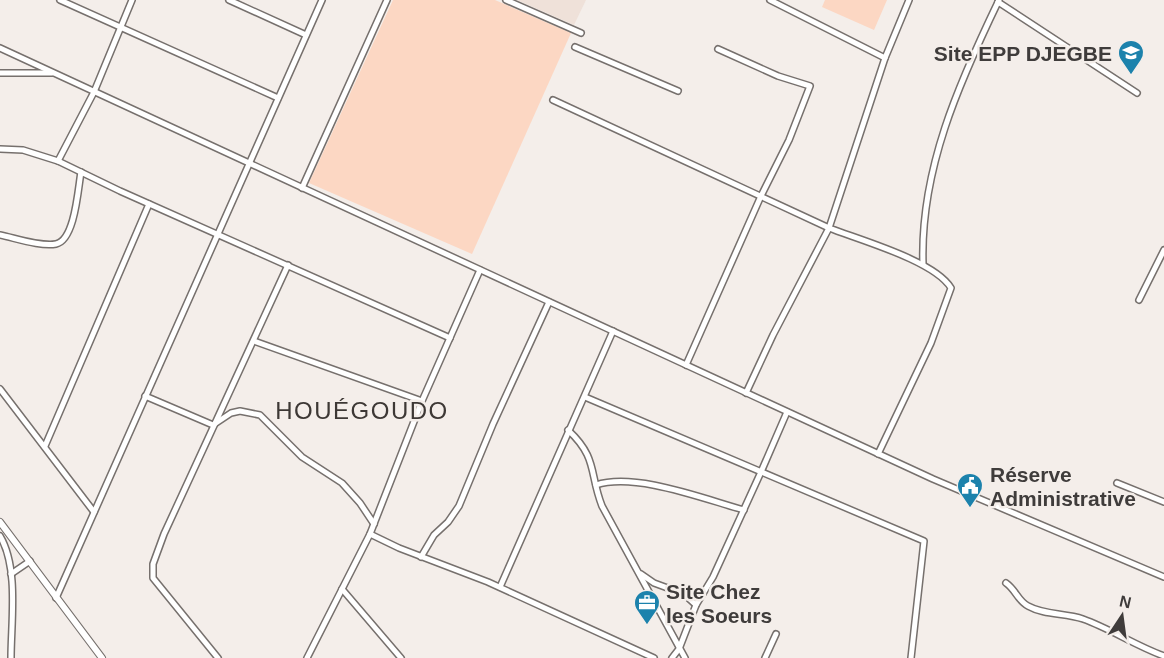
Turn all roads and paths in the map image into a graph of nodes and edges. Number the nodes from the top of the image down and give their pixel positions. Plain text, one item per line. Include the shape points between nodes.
1 (60, 0) edge
2 (132, 0) edge
3 (229, 0) edge
4 (322, 0) edge
5 (387, 0) edge
6 (506, 0) edge
7 (770, 0) edge
8 (909, 0) edge
9 (998, 1) edge
10 (121, 27) junction
11 (581, 33) dead end
12 (306, 35) junction
13 (575, 47) dead end
14 (0, 48) edge
15 (718, 49) dead end
16 (885, 58) junction
17 (0, 73) edge
18 (54, 73) junction
19 (678, 91) dead end
20 (94, 92) junction
21 (1137, 93) dead end
22 (278, 98) junction
23 (553, 100) dead end
24 (0, 149) edge
25 (58, 161) junction
26 (249, 163) junction
27 (81, 172) junction
28 (302, 188) junction
29 (761, 196) junction
30 (149, 204) junction
31 (829, 228) junction
32 (217, 234) junction
33 (0, 235) edge
34 (1164, 250) edge
35 (923, 264) junction
36 (288, 265) junction
37 (480, 270) junction
38 (1139, 300) dead end
39 (549, 302) junction
40 (613, 331) junction
41 (450, 338) junction
42 (254, 340) junction
43 (686, 365) junction
44 (0, 389) edge
45 (746, 393) junction
46 (145, 396) junction
47 (585, 397) junction
48 (422, 401) junction
49 (787, 411) junction
50 (213, 425) junction
51 (568, 430) junction
52 (45, 446) junction
53 (878, 454) junction
54 (761, 472) junction
55 (1117, 483) dead end
56 (596, 485) junction
57 (1164, 502) edge
58 (744, 510) junction
59 (94, 512) junction
60 (0, 522) edge
61 (374, 524) junction
62 (370, 534) junction
63 (0, 536) edge
64 (421, 556) junction
65 (30, 561) junction
66 (640, 573) junction
67 (11, 574) junction
68 (1164, 577) edge
69 (1006, 584) dead end
70 (500, 587) junction
71 (342, 589) junction
72 (56, 598) junction
73 (696, 605) junction
74 (776, 634) dead end
75 (679, 649) junction
76 (1164, 656) edge
77 (11, 658) edge
78 (102, 658) edge
79 (218, 658) edge
80 (307, 658) edge
81 (401, 658) edge
82 (654, 658) edge
83 (672, 658) edge
84 (685, 658) edge
85 (765, 658) edge
86 (911, 658) edge

1 - 10 street
2 - 10 street
3 - 12 street
4 - 12 street
5 - 28 street
6 - 11 street
7 - 16 street
8 - 16 street
9 - 21 street
9 - 35 street via 950,111 935,158 926,199
10 - 20 street
10 - 22 street
12 - 22 street
13 - 19 street
14 - 18 street
15 - 29 street via 810,86
16 - 31 street
17 - 18 street
18 - 20 street
20 - 25 street
20 - 26 street
22 - 26 street
23 - 29 street
24 - 25 street via 23,150
25 - 27 street
26 - 28 street
26 - 32 street
27 - 30 street
27 - 33 street via 65,239 48,245
28 - 37 street
29 - 31 street
29 - 43 street
30 - 32 street
30 - 52 street
31 - 35 street
31 - 45 street
32 - 36 street
32 - 46 street
34 - 38 street
35 - 53 street via 947,281 951,291 931,343
36 - 41 street
36 - 42 street
37 - 39 street
37 - 41 street
39 - 40 street
39 - 64 street via 459,506
40 - 43 street
40 - 47 street
41 - 48 street
42 - 48 street
42 - 50 street
43 - 45 street
44 - 52 street
45 - 49 street
46 - 50 street
46 - 59 street
47 - 51 street
47 - 54 street
48 - 61 street
49 - 53 street
49 - 54 street
50 - 61 street via 240,411 260,415 302,457 342,483
50 - 79 street via 156,552 152,571 153,578
51 - 56 street via 589,456
51 - 70 street
52 - 59 street
53 - 68 street
54 - 58 street
54 - 86 street via 924,541
55 - 57 street
56 - 58 street via 637,483
56 - 66 street via 602,506
58 - 73 street
59 - 72 street
60 - 65 street
61 - 62 street
62 - 64 street
62 - 71 street
63 - 67 street
64 - 70 street
65 - 67 street
65 - 72 street
66 - 73 street via 684,594
66 - 75 street
67 - 77 street
69 - 76 street via 1027,606 1080,618
70 - 82 street
71 - 80 street
71 - 81 street
72 - 78 street
73 - 75 street
74 - 85 street
75 - 83 street
75 - 84 street

